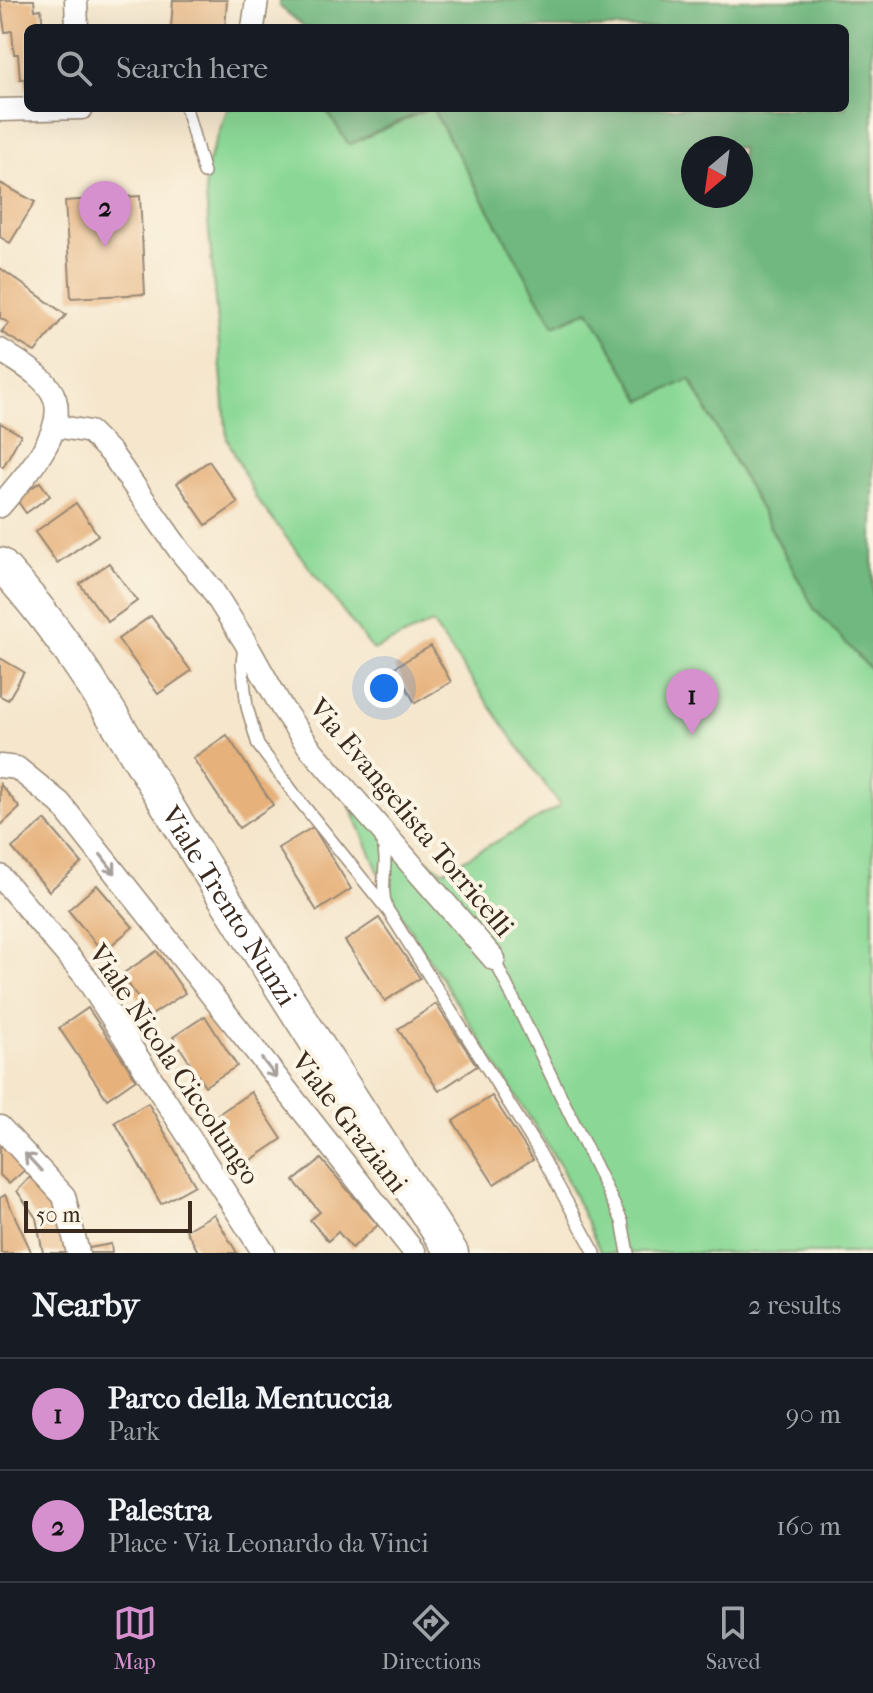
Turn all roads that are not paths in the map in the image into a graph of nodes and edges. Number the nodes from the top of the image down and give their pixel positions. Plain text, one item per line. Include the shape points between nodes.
1 (76, 0) edge
2 (257, 0) edge
3 (77, 24) edge
4 (254, 24) edge
5 (24, 109) edge
6 (0, 110) edge
7 (187, 112) edge
8 (204, 173) dead end
9 (0, 350) edge
10 (56, 426) junction
11 (0, 506) edge
12 (0, 564) edge
13 (244, 640) junction
14 (0, 766) edge
15 (352, 796) junction
16 (0, 876) edge
17 (389, 912) junction
18 (494, 959) joint
19 (0, 1127) edge
20 (78, 1253) edge
21 (264, 1253) edge
22 (415, 1253) edge
23 (452, 1253) edge
24 (595, 1253) edge
25 (628, 1253) edge

1 - 3 street
2 - 4 street
5 - 6 street
7 - 8 lane
9 - 10 street via 44,382 55,399
10 - 11 street
10 - 13 street, Via Evangelista Torricelli via 90,432 111,453
12 - 23 main road, Viale Trento Nunzi via 74,658
13 - 15 street, Via Evangelista Torricelli via 309,747
13 - 17 lane via 247,707 258,745
14 -> 22 street, Viale Graziani via 17,768 60,803
15 - 17 lane via 375,825 385,849 383,898
15 - 18 street, Via Evangelista Torricelli
16 - 21 street, Viale Nicola Ciccolungo via 85,976
17 - 24 lane via 540,1153
18 - 25 lane, Via Evangelista Torricelli via 622,1221
20 -> 19 street via 64,1196

